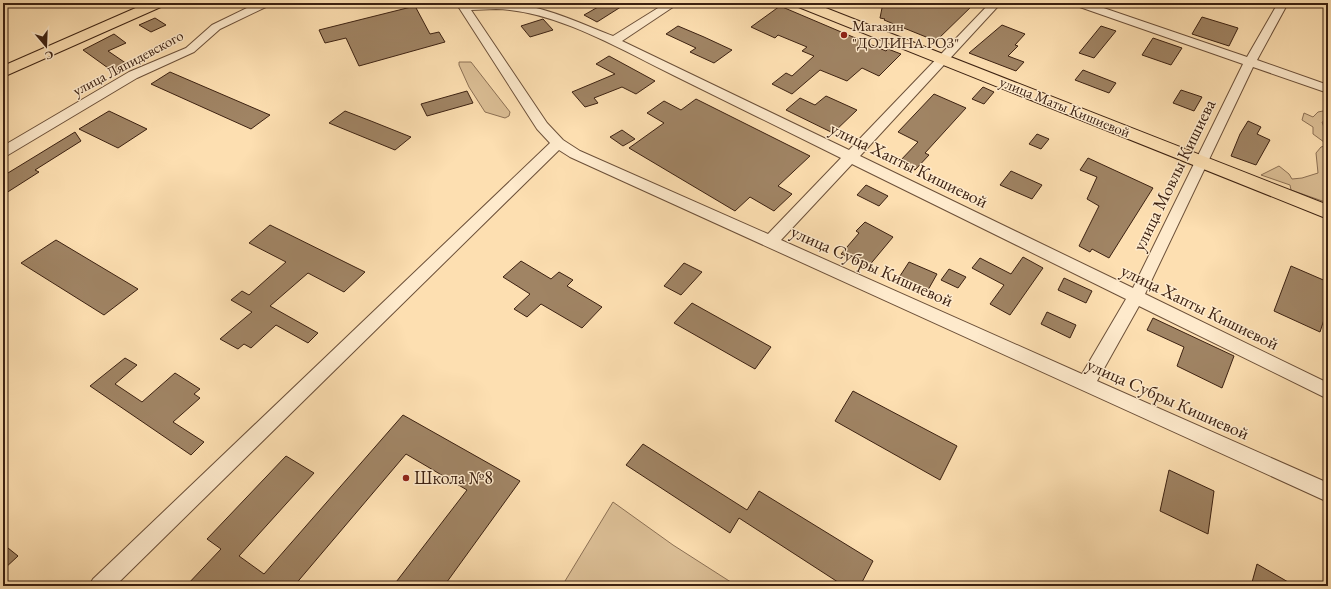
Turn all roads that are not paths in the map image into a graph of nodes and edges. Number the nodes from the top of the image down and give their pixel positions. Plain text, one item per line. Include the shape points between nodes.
1 (158, 3) edge
2 (266, 3) edge
3 (674, 3) edge
4 (801, 3) edge
5 (996, 3) edge
6 (1078, 3) edge
7 (1283, 3) edge
8 (462, 5) edge
9 (614, 41) junction
10 (943, 59) junction
11 (1250, 62) junction
12 (3, 72) edge
13 (1328, 89) edge
14 (558, 143) junction
15 (3, 152) edge
16 (851, 158) junction
17 (1202, 162) junction
18 (1328, 212) edge
19 (770, 242) junction
20 (1136, 297) junction
21 (1086, 384) junction
22 (1328, 391) edge
23 (1328, 493) edge
24 (100, 586) edge

1 - 12 main road
2 - 15 street, улица Ляпидевского via 216,26 190,50 133,75
3 - 9 street
4 - 10 main road, улица Маты Кишиевой
5 - 10 street
6 - 11 street
7 - 11 street, улица Мовлы Кишиева
8 - 9 street, улица Хапты Кишиевой via 514,7 536,11
8 - 14 street, улица Субры Кишиевой via 542,126
9 - 16 street, улица Хапты Кишиевой
10 - 16 street
10 - 17 main road, улица Маты Кишиевой
11 - 13 street
11 - 17 street, улица Мовлы Кишиева
14 - 19 street, улица Субры Кишиевой via 575,154
14 - 24 street
16 - 19 street
16 - 20 street, улица Хапты Кишиевой
17 - 18 main road, улица Маты Кишиевой
17 - 20 street, улица Мовлы Кишиева
19 - 21 street, улица Субры Кишиевой
20 - 21 street, улица Мовлы Кишиева
20 - 22 street, улица Хапты Кишиевой
21 - 23 street, улица Субры Кишиевой

